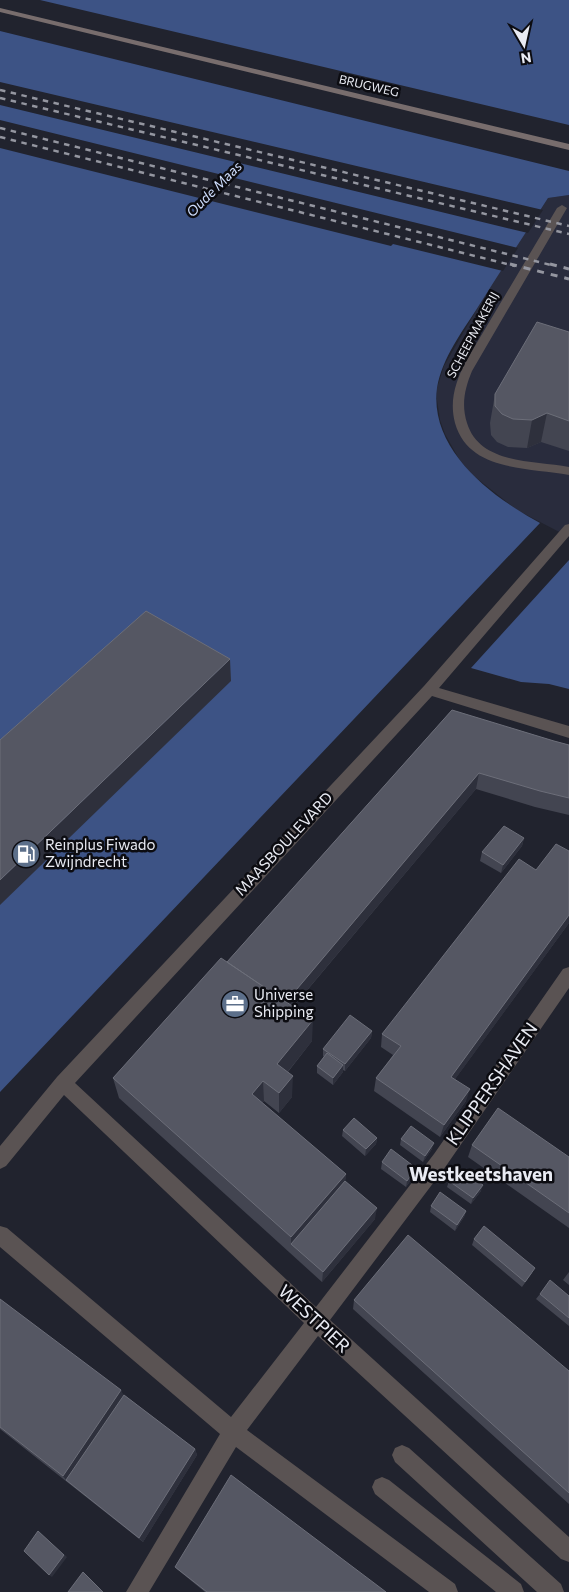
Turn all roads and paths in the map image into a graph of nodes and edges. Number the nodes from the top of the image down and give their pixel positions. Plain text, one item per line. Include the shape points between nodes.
1 (0, 10) edge
2 (569, 147) edge
3 (562, 208) dead end
4 (569, 471) edge
5 (569, 528) edge
6 (429, 690) junction
7 (569, 732) edge
8 (569, 974) edge
9 (63, 1083) junction
10 (0, 1160) edge
11 (0, 1235) edge
12 (316, 1322) junction
13 (233, 1432) junction
14 (402, 1455) dead end
15 (382, 1487) dead end
16 (569, 1550) edge
17 (137, 1592) edge
18 (447, 1592) edge
19 (513, 1592) edge
20 (553, 1592) edge

1 - 2 main road, BRUGWEG
3 - 4 street, SCHEEPMAKERIJ via 474,360 460,388 458,401 465,431 473,446 484,453 518,464
5 - 6 street, MAASBOULEVARD
6 - 7 street
6 - 9 street, MAASBOULEVARD
8 - 12 street, KLIPPERSHAVEN via 440,1160
9 - 10 street, MAASBOULEVARD
9 - 12 street, WESTPIER
11 - 13 street
12 - 13 street, KLIPPERSHAVEN
12 - 16 street, WESTPIER
13 - 17 street, KLIPPERSHAVEN
13 - 18 street
14 - 20 street
15 - 19 street

